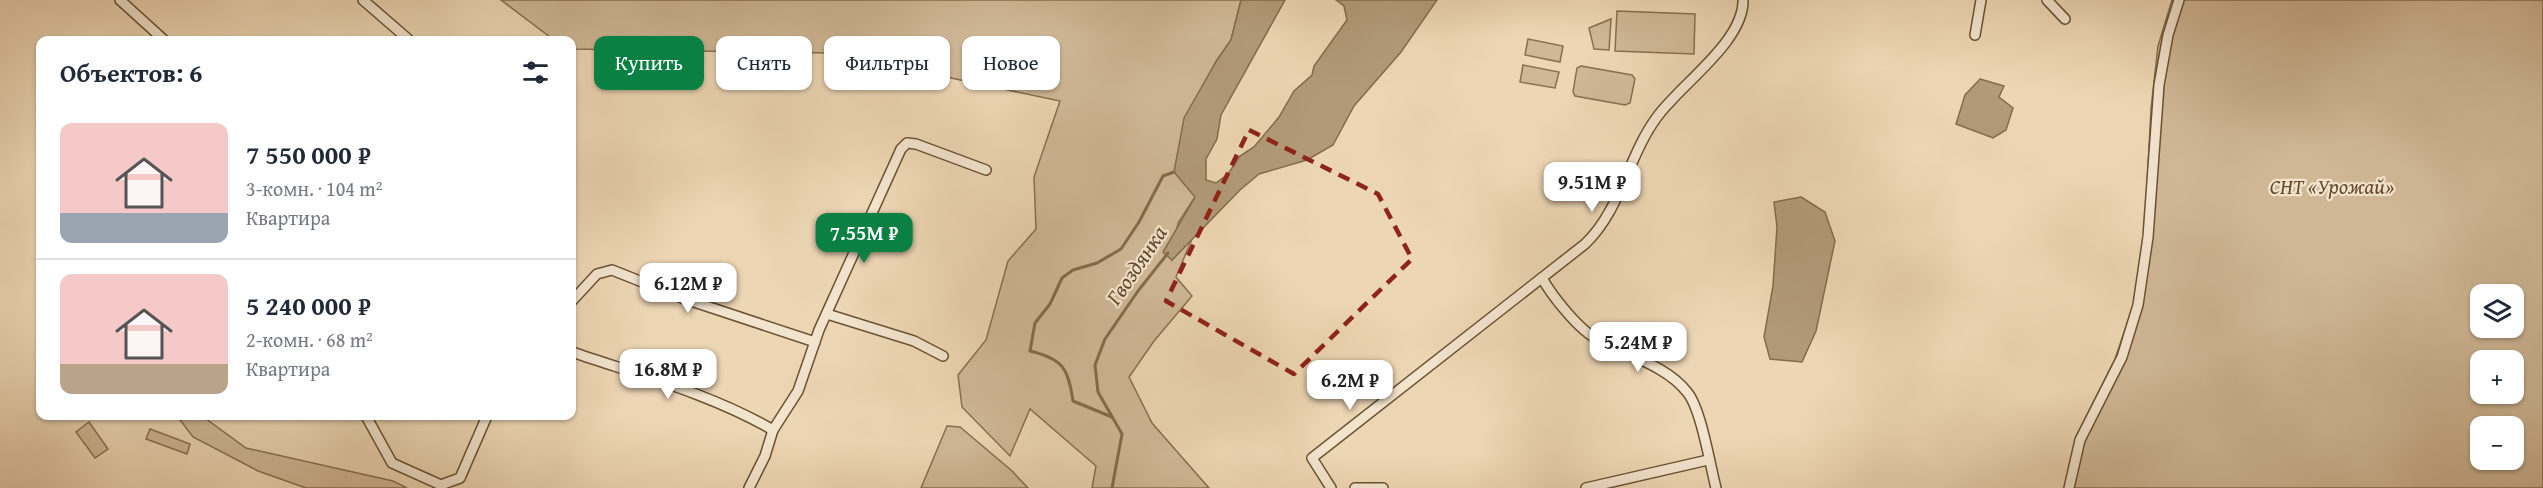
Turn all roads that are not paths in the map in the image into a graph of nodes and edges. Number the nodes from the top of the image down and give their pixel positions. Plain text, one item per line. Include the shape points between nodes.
1 (120, 0) edge
2 (363, 0) edge
3 (1981, 0) edge
4 (2048, 0) edge
5 (2179, 0) edge
6 (1743, 2) dead end
7 (2066, 19) dead end
8 (1976, 35) dead end
9 (160, 36) edge
10 (405, 36) edge
11 (986, 170) dead end
12 (1542, 279) junction
13 (576, 297) edge
14 (827, 315) junction
15 (815, 342) junction
16 (576, 353) edge
17 (943, 356) dead end
18 (368, 420) edge
19 (485, 420) edge
20 (773, 430) junction
21 (1708, 460) junction
22 (749, 488) edge
23 (1331, 488) edge
24 (1355, 488) edge
25 (1383, 488) edge
26 (1586, 488) edge
27 (1716, 488) edge
28 (2069, 488) edge

1 - 9 street
2 - 10 street
3 - 8 street
4 - 7 street
5 - 28 street via 2159,85 2148,237 2138,305 2122,357 2080,440
6 - 12 street via 1743,11 1728,39 1658,115 1645,135 1597,231
11 - 14 street via 907,143
12 - 21 street via 1594,338 1637,357 1689,393
12 - 23 street via 1312,458
13 - 15 street via 597,274 612,270
14 - 15 street
14 - 17 street via 914,342
15 - 20 street via 798,391
16 - 20 street via 747,415
18 - 19 street via 392,463 441,485 460,478
20 - 22 street
21 - 26 street
21 - 27 street
24 - 25 street

